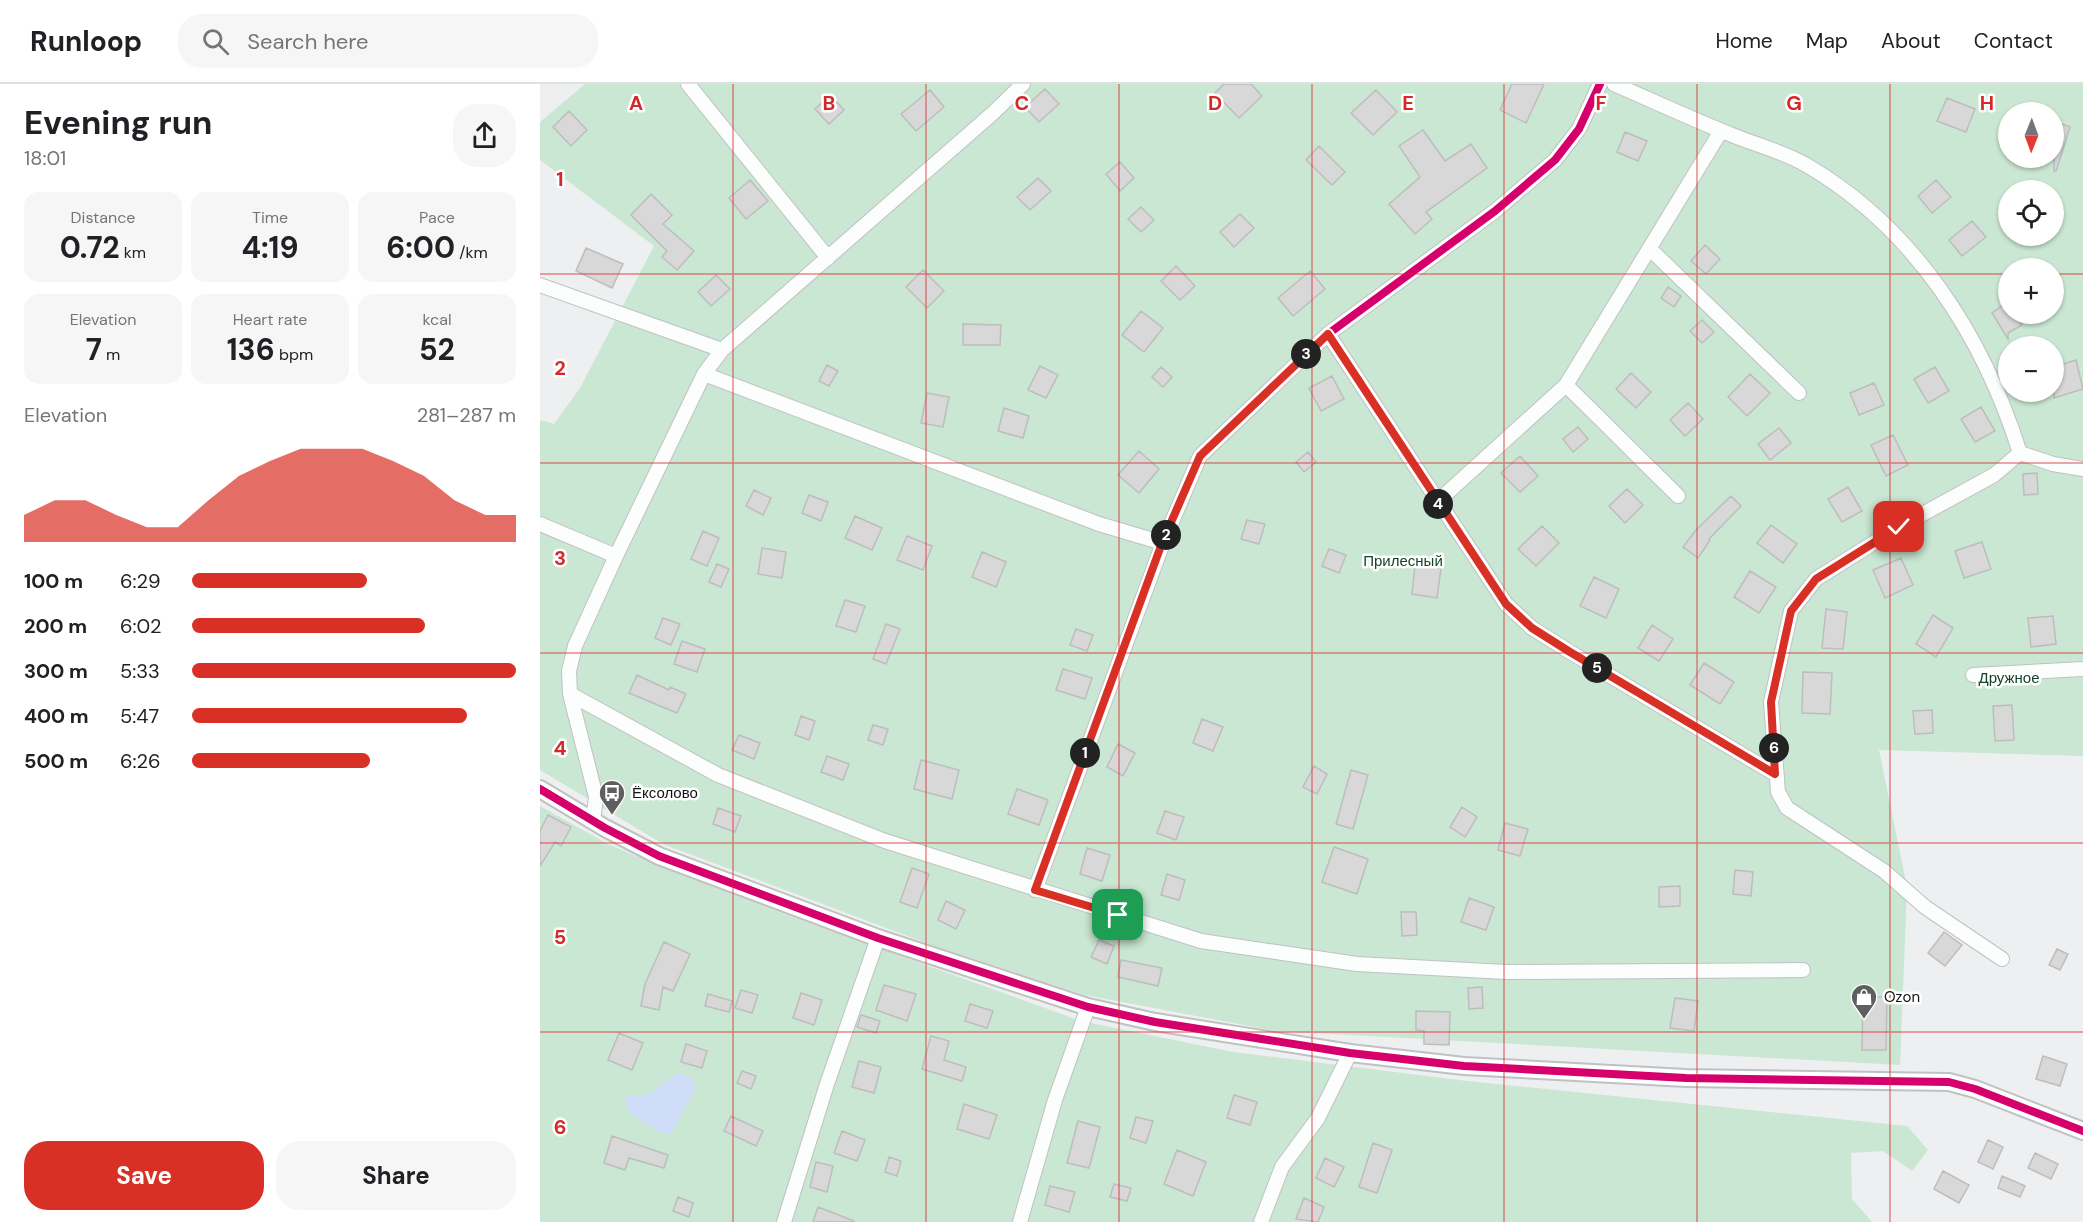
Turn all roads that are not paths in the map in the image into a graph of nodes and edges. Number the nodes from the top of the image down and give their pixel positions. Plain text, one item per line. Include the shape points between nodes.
1 (688, 84) edge
2 (1023, 84) edge
3 (1600, 84) edge
4 (1614, 84) edge
5 (1721, 130) junction
6 (1650, 249) junction
7 (828, 258) junction
8 (540, 285) edge
9 (1328, 334) junction
10 (722, 350) junction
11 (704, 374) junction
12 (1566, 385) junction
13 (1799, 393) dead end
14 (2020, 453) junction
15 (2083, 469) edge
16 (1678, 496) dead end
17 (1437, 502) junction
18 (540, 524) edge
19 (1162, 543) junction
20 (616, 556) junction
21 (2083, 669) edge
22 (1973, 675) dead end
23 (570, 694) junction
24 (1775, 774) junction
25 (540, 789) edge
26 (593, 821) junction
27 (1035, 890) junction
28 (878, 938) junction
29 (2002, 959) dead end
30 (1803, 970) dead end
31 (1088, 1007) junction
32 (1350, 1053) junction
33 (2083, 1131) edge
34 (784, 1222) edge
35 (1020, 1222) edge
36 (1261, 1222) edge

1 - 7 street
2 - 7 street
3 - 9 street via 1579,129 1555,160 1495,211
4 - 5 street
5 - 6 street
5 - 14 street via 1806,164 1866,206 1913,252 1972,338 2005,404
6 - 12 street
6 - 13 street
7 - 10 street
8 - 10 street
9 - 17 street
9 - 19 street via 1200,456
10 - 11 street
11 - 19 street via 1099,524
11 - 20 street
12 - 16 street
12 - 17 street
14 - 15 street
14 - 24 street via 1994,475 1899,527 1816,579 1791,611 1771,702
17 - 24 street via 1506,604 1532,628
18 - 20 street
19 - 27 street
20 - 23 street via 576,646 569,670
21 - 22 street
23 - 26 street via 596,797
23 - 27 street via 718,775 885,841
24 - 29 street via 1778,792 1787,808 1884,871 1925,907
25 - 26 street
26 - 28 street via 659,856
27 - 30 street via 1201,941 1357,964 1506,972
28 - 31 street
28 - 34 street
31 - 32 street via 1247,1039
31 - 35 street via 1055,1100
32 - 33 street via 1464,1066 1686,1078 1949,1083 1975,1089
32 - 36 street via 1318,1118 1282,1167

